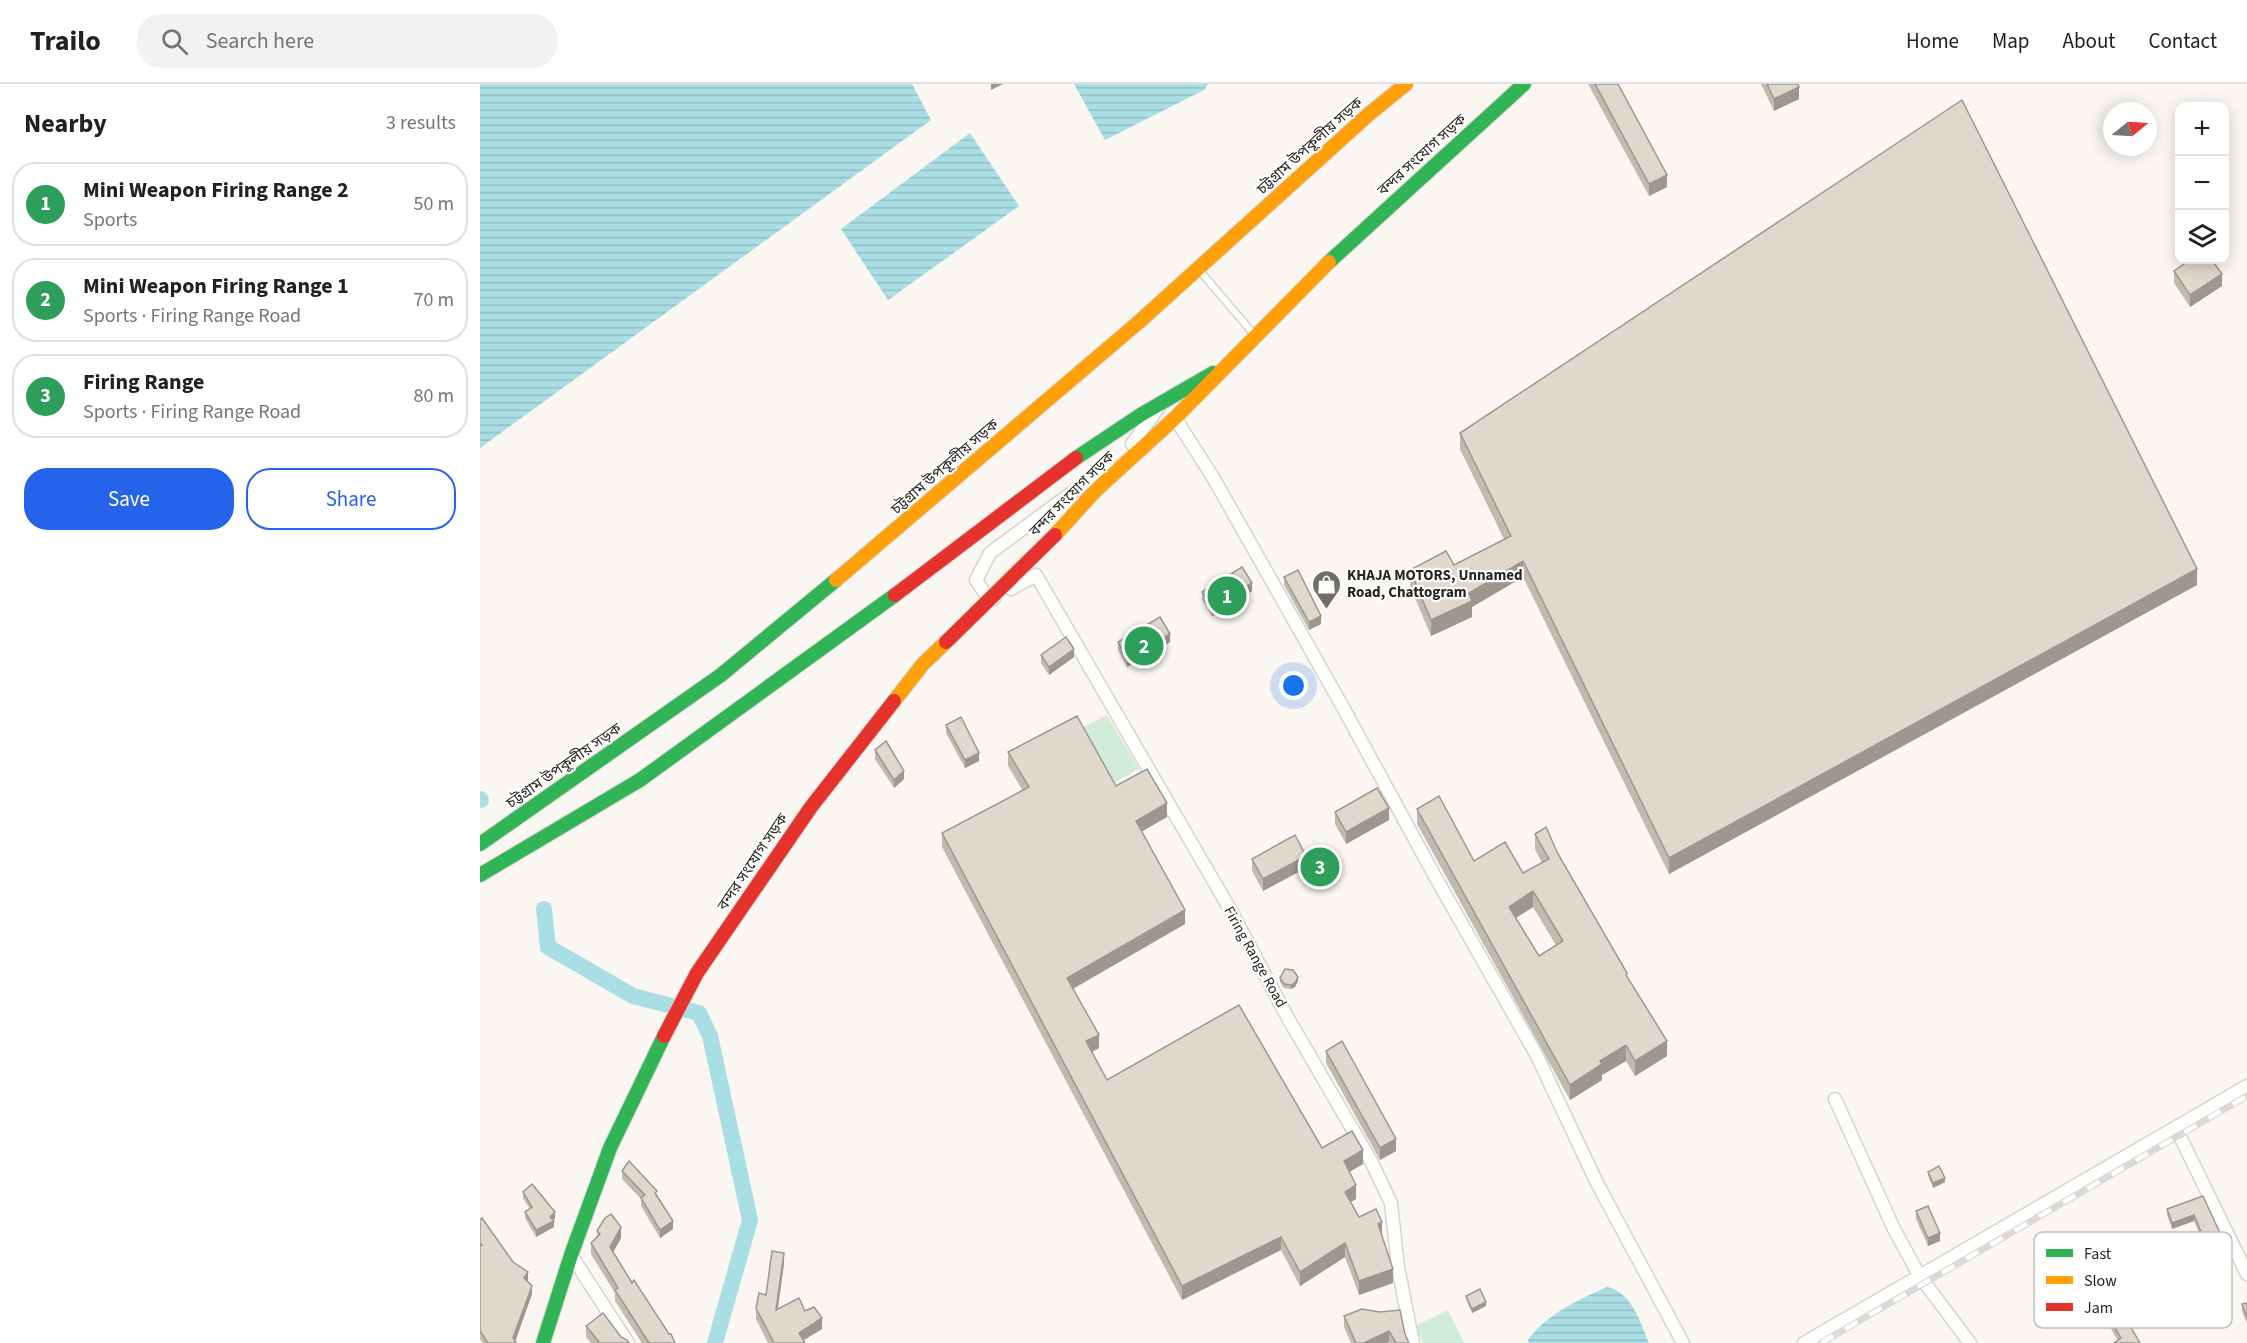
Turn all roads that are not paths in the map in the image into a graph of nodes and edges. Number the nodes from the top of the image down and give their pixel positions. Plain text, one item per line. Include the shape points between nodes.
1 (1407, 84) edge
2 (1524, 84) edge
3 (1198, 268) junction
4 (1256, 336) junction
5 (1228, 364) junction
6 (1162, 402) junction
7 (1175, 418) junction
8 (1110, 435) junction
9 (1132, 444) junction
10 (480, 844) edge
11 (480, 875) edge
12 (2247, 1086) edge
13 (1834, 1099) dead end
14 (2176, 1128) junction
15 (2227, 1232) edge
16 (2232, 1243) edge
17 (571, 1255) junction
18 (2247, 1274) edge
19 (1918, 1275) junction
20 (543, 1343) edge
21 (628, 1343) edge
22 (1413, 1343) edge
23 (1683, 1343) edge
24 (1804, 1343) edge
25 (1970, 1343) edge

1 - 3 main road, চট্টগ্রাম উপকূলীয় সড়ক
2 - 4 main road, বন্দর সংযোগ সড়ক via 1348,243
3 - 4 lane
3 - 10 main road, চট্টগ্রাম উপকূলীয় সড়ক via 902,526 721,675
4 - 5 main road, বন্দর সংযোগ সড়ক
5 - 6 main road
5 - 7 main road, বন্দর সংযোগ সড়ক
6 - 8 main road
6 - 9 street
7 - 17 main road, বন্দর সংযোগ সড়ক, bridge via 1096,490 923,664 811,807 697,973 610,1148
7 - 23 street via 1214,479 1537,1056 1597,1183
8 - 9 street via 1126,434
8 - 11 main road via 640,780
9 - 22 street, Firing Range Road via 990,553 976,580 986,595 996,600 1036,575 1231,912 1371,1161 1390,1203
12 - 14 street
13 - 19 street
14 - 15 street
14 - 19 street
16 - 18 street
17 - 20 main road
17 - 21 street
19 - 24 street
19 - 25 street

